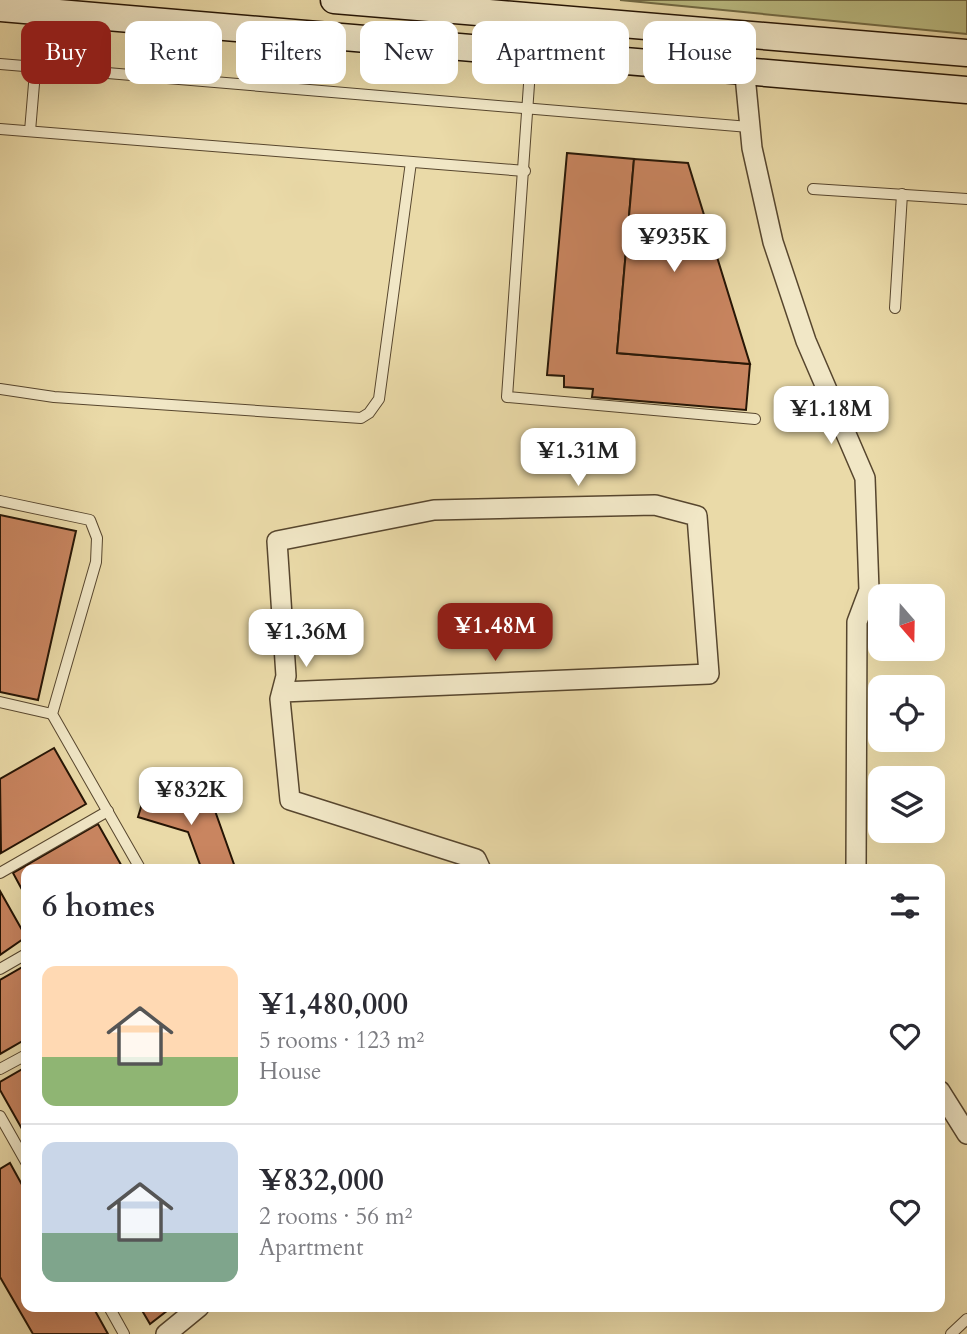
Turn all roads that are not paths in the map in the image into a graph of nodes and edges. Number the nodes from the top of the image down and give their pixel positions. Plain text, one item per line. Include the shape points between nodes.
1 (334, 0) edge
2 (0, 8) edge
3 (40, 12) junction
4 (39, 21) edge
5 (643, 26) edge
6 (756, 35) edge
7 (472, 49) edge
8 (967, 53) edge
9 (0, 64) edge
10 (21, 66) edge
11 (111, 73) edge
12 (756, 73) edge
13 (34, 84) edge
14 (529, 84) edge
15 (744, 84) edge
16 (967, 90) edge
17 (528, 108) junction
18 (749, 127) junction
19 (0, 129) edge
20 (30, 131) junction
21 (411, 162) junction
22 (525, 171) junction
23 (813, 189) dead end
24 (902, 194) junction
25 (967, 198) edge
26 (895, 308) dead end
27 (0, 389) edge
28 (755, 418) dead end
29 (0, 501) edge
30 (282, 692) junction
31 (0, 702) edge
32 (52, 714) junction
33 (108, 811) junction
34 (138, 864) edge
35 (478, 864) edge
36 (856, 864) edge
37 (0, 873) edge
38 (21, 957) edge
39 (0, 969) edge
40 (21, 1058) edge
41 (0, 1069) edge
42 (945, 1098) edge
43 (0, 1116) edge
44 (967, 1134) edge
45 (21, 1152) edge
46 (112, 1312) edge
47 (193, 1312) edge
48 (967, 1319) edge
49 (124, 1334) edge
50 (166, 1334) edge
51 (951, 1334) edge

1 - 5 main road
2 - 3 main road
3 - 4 lane
3 - 7 main road
6 - 8 main road
9 - 10 lane
11 - 17 lane
12 - 16 main road
13 - 20 lane
14 - 17 lane
15 - 18 street
17 - 18 lane
17 - 22 lane
18 - 36 street via 760,191 788,292 865,478 869,590 857,622
19 - 20 lane
20 - 21 lane
21 - 22 lane
21 - 27 lane via 379,399 361,418 54,397
22 - 28 lane via 507,397
23 - 24 lane
24 - 25 lane
24 - 26 lane
29 - 32 lane via 90,520 97,538 96,562
30 - 30 street via 286,676 277,541 434,510 654,505 697,516 709,674
30 - 35 street via 290,800 476,859
31 - 32 lane
32 - 33 lane
33 - 34 lane
33 - 37 lane
38 - 39 lane
40 - 41 lane
42 - 44 street
43 - 45 lane
46 - 49 lane
47 - 50 street
48 - 51 lane

